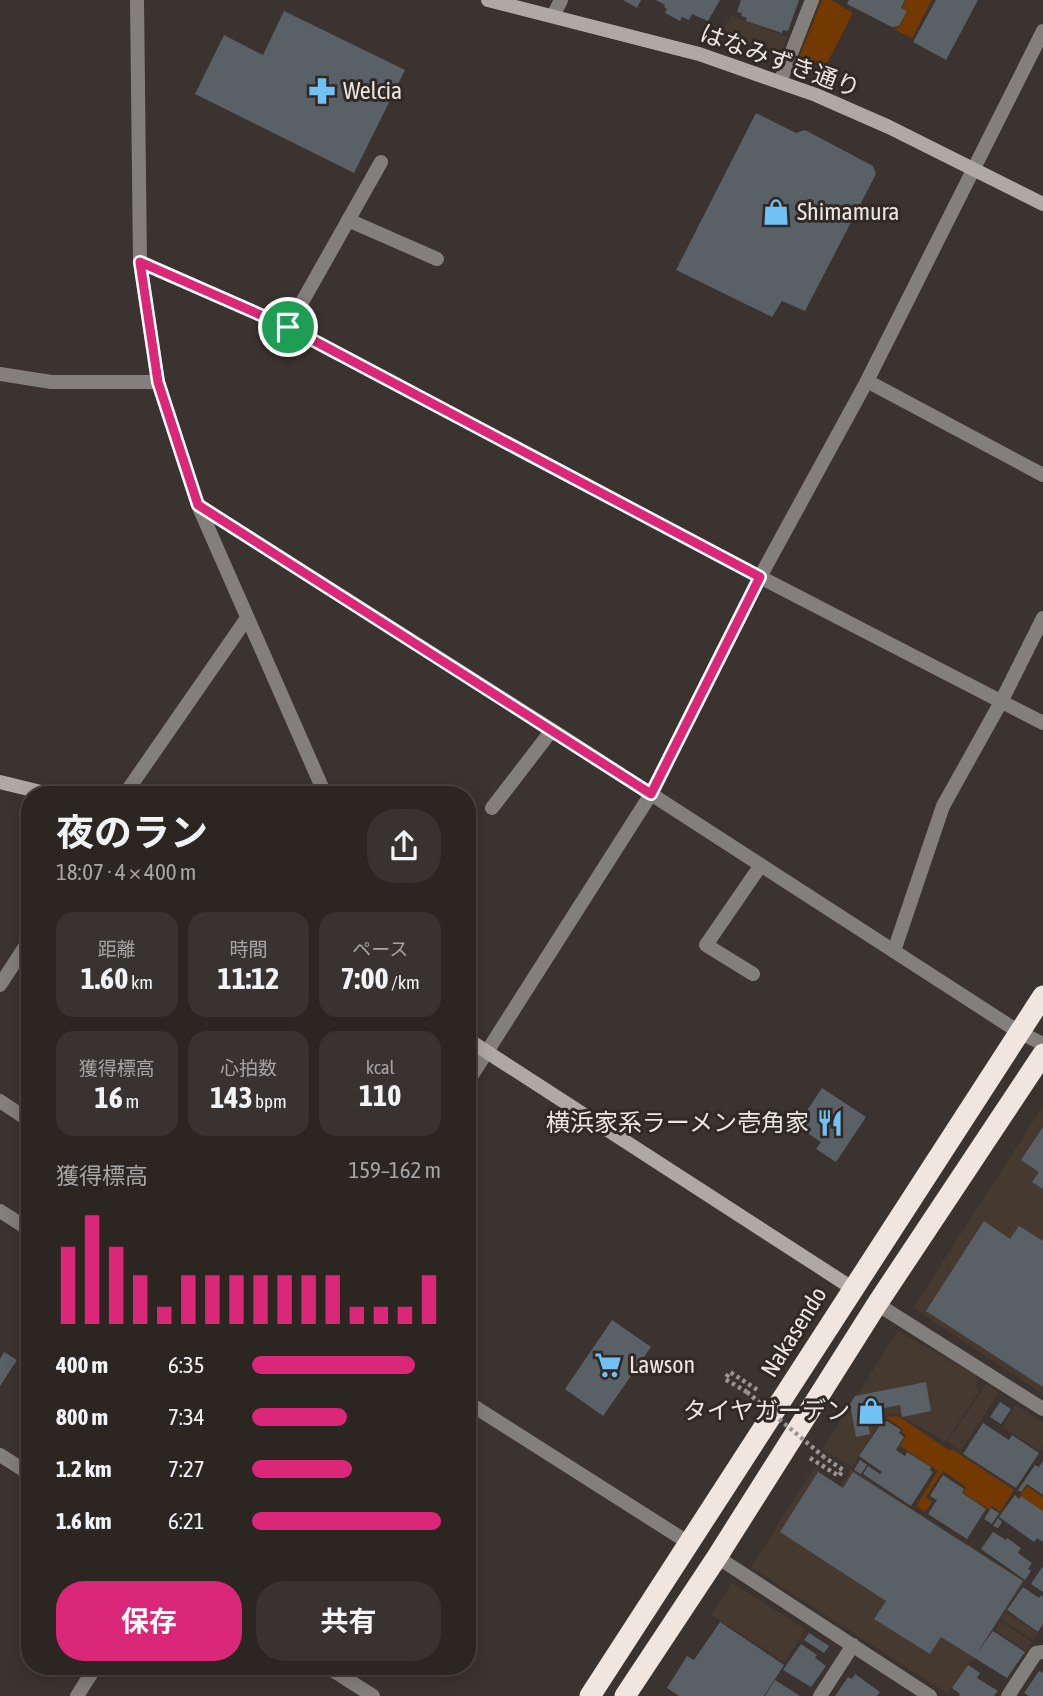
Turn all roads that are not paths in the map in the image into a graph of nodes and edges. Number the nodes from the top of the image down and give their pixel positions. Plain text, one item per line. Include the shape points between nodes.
1 (138, 0) edge
2 (488, 0) edge
3 (561, 0) edge
4 (812, 0) edge
5 (553, 16) junction
6 (1043, 31) edge
7 (780, 82) junction
8 (381, 162) dead end
9 (974, 168) junction
10 (1043, 204) edge
11 (348, 220) junction
12 (437, 259) dead end
13 (140, 262) junction
14 (288, 327) junction
15 (0, 374) edge
16 (867, 381) junction
17 (158, 382) junction
18 (1043, 475) edge
19 (198, 505) junction
20 (760, 577) junction
21 (247, 618) junction
22 (1043, 618) edge
23 (1001, 702) junction
24 (1043, 723) edge
25 (552, 730) junction
26 (0, 782) edge
27 (131, 786) edge
28 (321, 786) edge
29 (21, 787) edge
30 (651, 794) junction
31 (492, 808) dead end
32 (761, 865) junction
33 (894, 951) junction
34 (21, 956) edge
35 (753, 974) dead end
36 (0, 985) edge
37 (1043, 996) edge
38 (1019, 1032) junction
39 (1043, 1044) edge
40 (476, 1045) edge
41 (486, 1051) junction
42 (1043, 1054) edge
43 (476, 1068) edge
44 (0, 1101) edge
45 (21, 1115) edge
46 (0, 1211) edge
47 (21, 1224) edge
48 (852, 1288) junction
49 (877, 1304) junction
50 (476, 1408) edge
51 (1043, 1409) edge
52 (0, 1455) edge
53 (21, 1468) edge
54 (690, 1543) junction
55 (717, 1556) junction
56 (853, 1646) junction
57 (1043, 1652) edge
58 (90, 1675) edge
59 (340, 1675) edge
60 (77, 1696) edge
61 (373, 1696) edge
62 (590, 1696) edge
63 (625, 1696) edge
64 (820, 1696) edge
65 (930, 1696) edge
66 (1008, 1696) edge

1 - 13 street
2 - 5 street, はなみずき通り
3 - 5 street
4 - 7 street
5 - 7 street, はなみずき通り via 699,54
6 - 9 street
7 - 9 street, はなみずき通り
8 - 11 street
9 - 10 street, はなみずき通り
9 - 16 street
11 - 12 street
11 - 14 street
13 - 14 street
13 - 17 street
14 - 20 street
15 - 17 street via 51,382
16 - 18 street
16 - 20 street
17 - 19 street
19 - 21 street
19 - 25 street
20 - 23 street
20 - 30 street
21 - 27 street
21 - 28 street
22 - 23 street
23 - 24 street
23 - 33 street via 943,806
25 - 30 street
25 - 31 street
26 - 29 street
30 - 32 street
30 - 41 street
32 - 33 street
32 - 35 street via 706,945
33 - 38 street
34 - 36 street
37 - 38 highway, Nakasendo
38 - 39 street
38 - 48 highway, Nakasendo
40 - 41 street
41 - 43 street
41 - 48 street
42 - 49 highway
44 - 45 street
46 - 47 street
48 - 49 street
48 - 54 highway, Nakasendo
49 - 51 street
49 - 55 highway
50 - 54 street
52 - 53 street
54 - 62 highway, Nakasendo
55 - 56 street
55 - 63 highway
56 - 64 street
56 - 65 street
57 - 66 street via 1036,1653
58 - 60 street
59 - 61 street

